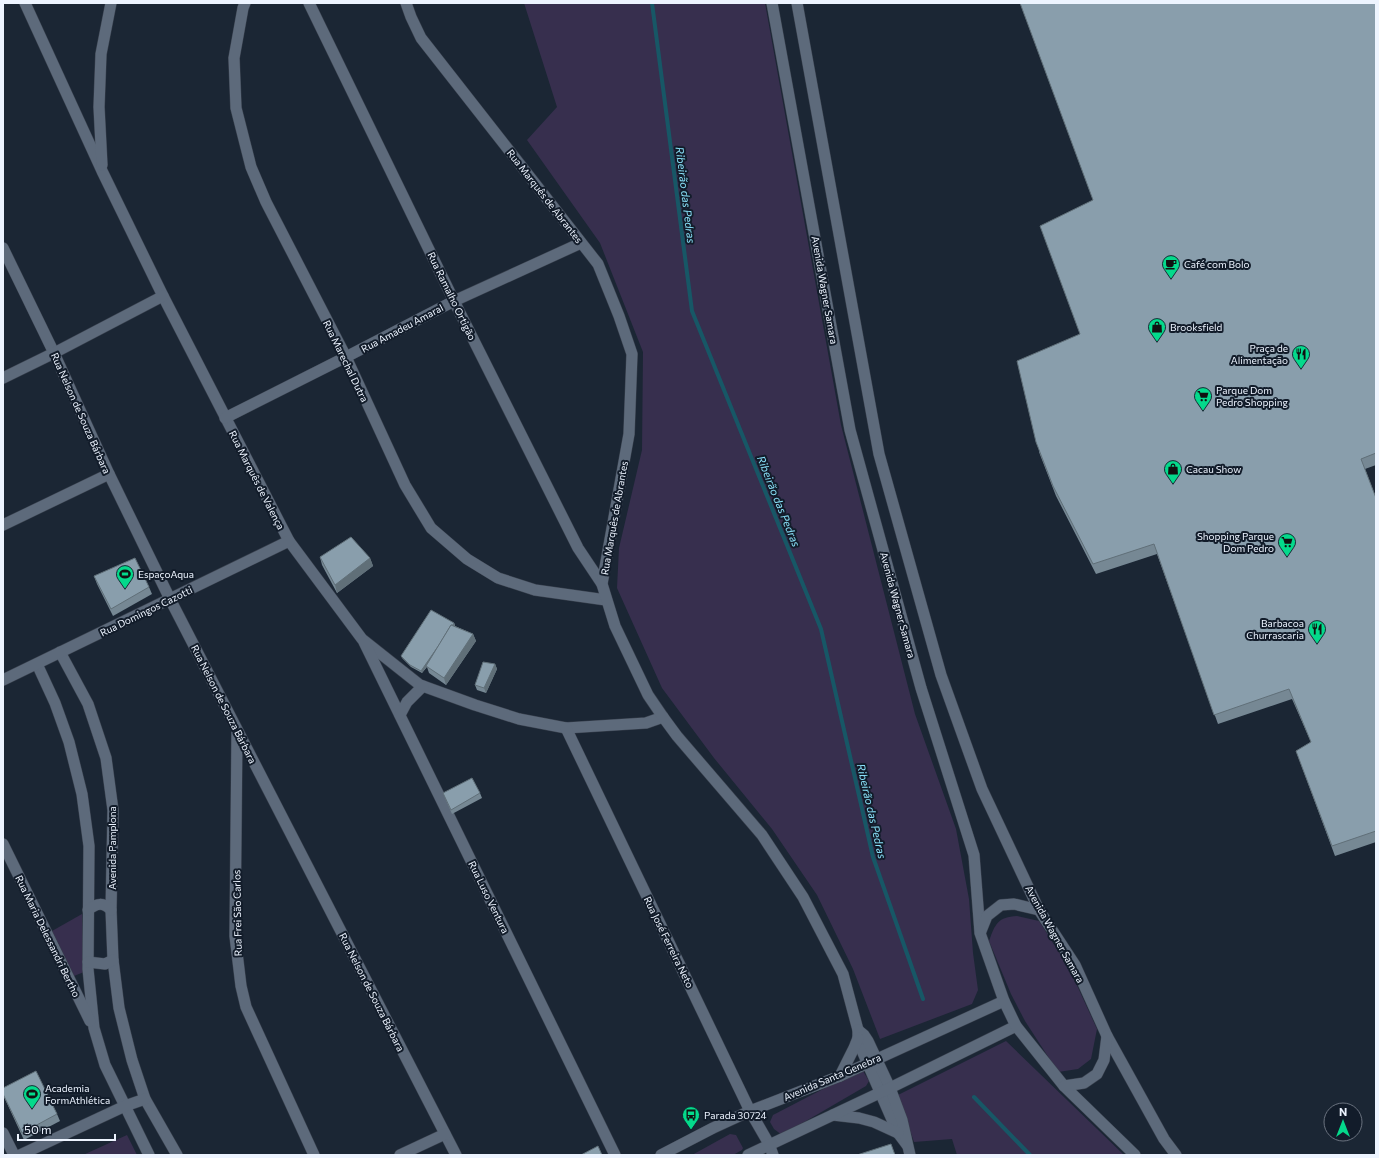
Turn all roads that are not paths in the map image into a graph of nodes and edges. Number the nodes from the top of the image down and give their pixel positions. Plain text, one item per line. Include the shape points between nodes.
1 (25, 3) edge
2 (111, 3) edge
3 (245, 3) edge
4 (309, 3) edge
5 (406, 3) edge
6 (772, 3) edge
7 (797, 3) edge
8 (102, 171) junction
9 (582, 243) junction
10 (3, 248) edge
11 (163, 296) junction
12 (454, 301) junction
13 (54, 353) junction
14 (346, 358) junction
15 (3, 378) edge
16 (225, 418) junction
17 (109, 474) junction
18 (3, 525) edge
19 (289, 541) junction
20 (602, 584) junction
21 (170, 599) junction
22 (606, 600) junction
23 (362, 638) junction
24 (60, 652) junction
25 (37, 664) junction
26 (3, 680) edge
27 (422, 686) junction
28 (400, 716) junction
29 (663, 717) junction
30 (237, 728) junction
31 (566, 728) junction
32 (3, 844) edge
33 (88, 910) junction
34 (111, 910) junction
35 (1039, 910) junction
36 (980, 933) junction
37 (113, 960) junction
38 (88, 962) junction
39 (1004, 1001) junction
40 (1016, 1026) junction
41 (94, 1028) junction
42 (858, 1034) junction
43 (1107, 1036) junction
44 (872, 1061) junction
45 (840, 1076) junction
46 (1064, 1086) junction
47 (885, 1091) junction
48 (145, 1098) junction
49 (124, 1106) junction
50 (750, 1111) junction
51 (833, 1115) junction
52 (3, 1133) edge
53 (898, 1133) junction
54 (445, 1134) junction
55 (769, 1144) junction
56 (909, 1150) edge
57 (14, 1155) edge
58 (20, 1155) edge
59 (149, 1155) edge
60 (177, 1155) edge
61 (314, 1155) edge
62 (400, 1155) edge
63 (456, 1155) edge
64 (615, 1155) edge
65 (661, 1155) edge
66 (748, 1155) edge
67 (773, 1155) edge
68 (1135, 1155) edge
69 (1176, 1155) edge

1 - 8 street
2 - 8 street, Rua Marquês de Valença via 100,69 98,107
3 - 14 street, Rua Marechal Dutra via 234,58 236,108 251,167 266,202
4 - 12 street, Rua Ramalho Ortigão
5 - 9 street, Rua Marquês de Abrantes via 421,38
6 - 36 street, Avenida Wagner Samara via 850,430 921,688 974,855
7 - 35 street, Avenida Wagner Samara via 879,454 941,675 982,789
8 - 11 street, Rua Marquês de Valença
9 - 12 street, Rua Amadeu Amaral
9 - 20 street, Rua Marquês de Abrantes via 598,264 632,354 629,434
10 - 13 street, Rua Nelson de Souza Bárbara
11 - 13 street
11 - 16 street, Rua Marquês de Valença
12 - 14 street, Rua Amadeu Amaral
12 - 20 street, Rua Ramalho Ortigão via 578,548
13 - 15 street
13 - 17 street, Rua Nelson de Souza Bárbara
14 - 16 street, Rua Amadeu Amaral
14 - 22 street, Rua Marechal Dutra via 405,485 431,528 467,559 498,578 535,590
16 - 19 street, Rua Marquês de Valença
17 - 18 street
17 - 21 street, Rua Nelson de Souza Bárbara
19 - 21 street, Rua Domingos Cazotti
19 - 23 street, Rua Marquês de Valença
20 - 22 street, Rua Marquês de Abrantes
21 - 24 street, Rua Domingos Cazotti
21 - 30 street, Rua Nelson de Souza Bárbara
22 - 29 street, Rua Marquês de Abrantes via 615,626 648,695
23 - 27 street, Rua Marquês de Valença
23 - 28 street, Rua Luso Ventura
24 - 25 street, Rua Domingos Cazotti
24 - 34 street, Avenida Pamplona via 88,704 106,758 113,810
25 - 26 street, Rua Domingos Cazotti
25 - 33 street via 69,742 82,794 89,846
27 - 28 street via 407,702
27 - 31 street, Rua Marquês de Valença via 519,719
28 - 64 street, Rua Luso Ventura
29 - 31 street, Rua Marquês de Valença via 646,723
29 - 42 street, Rua Marquês de Abrantes via 762,835 803,897 843,974
30 - 54 street, Rua Nelson de Souza Bárbara
30 - 61 street, Rua Frei São Carlos via 235,936 241,986 246,1007
31 - 50 street, Rua José Ferreira Neto
32 - 41 street, Rua Maria Delessandri Bertho
33 - 34 street, Avenida Pamplona via 95,904 102,904
33 - 38 street
34 - 37 street, Avenida Pamplona
35 - 36 street via 1014,904 1001,905 987,916
35 - 43 street, Avenida Wagner Samara via 1074,965
36 - 39 street, Avenida Wagner Samara
37 - 38 street via 105,964
37 - 48 street, Avenida Pamplona via 119,1008
38 - 41 street
39 - 40 street, Avenida Wagner Samara
39 - 44 street, Avenida Santa Genebra
40 - 46 street, Avenida Wagner Samara
40 - 47 street
41 - 49 street via 105,1065
42 - 44 street, Rua Marquês de Abrantes
42 - 45 street
43 - 46 street via 1104,1060 1097,1074 1084,1083
43 - 69 street, Avenida Wagner Samara via 1164,1139
44 - 45 street, Avenida Santa Genebra
44 - 47 street, Rua Marquês de Abrantes
45 - 50 street, Avenida Santa Genebra
46 - 68 street, Avenida Wagner Samara
47 - 51 street
47 - 53 street, Rua Marquês de Abrantes
47 - 56 street, Rua Marquês de Abrantes via 902,1120
48 - 49 street
48 - 60 street, Avenida Pamplona
49 - 58 street
49 - 59 street
50 - 55 street, Rua José Ferreira Neto
50 - 65 street, Avenida Santa Genebra
51 - 53 street via 874,1122
51 - 55 street
52 - 57 street
53 - 56 street, Rua Marquês de Abrantes
54 - 62 street
54 - 63 street, Rua Nelson de Souza Bárbara
55 - 66 street
55 - 67 street, Rua José Ferreira Neto

